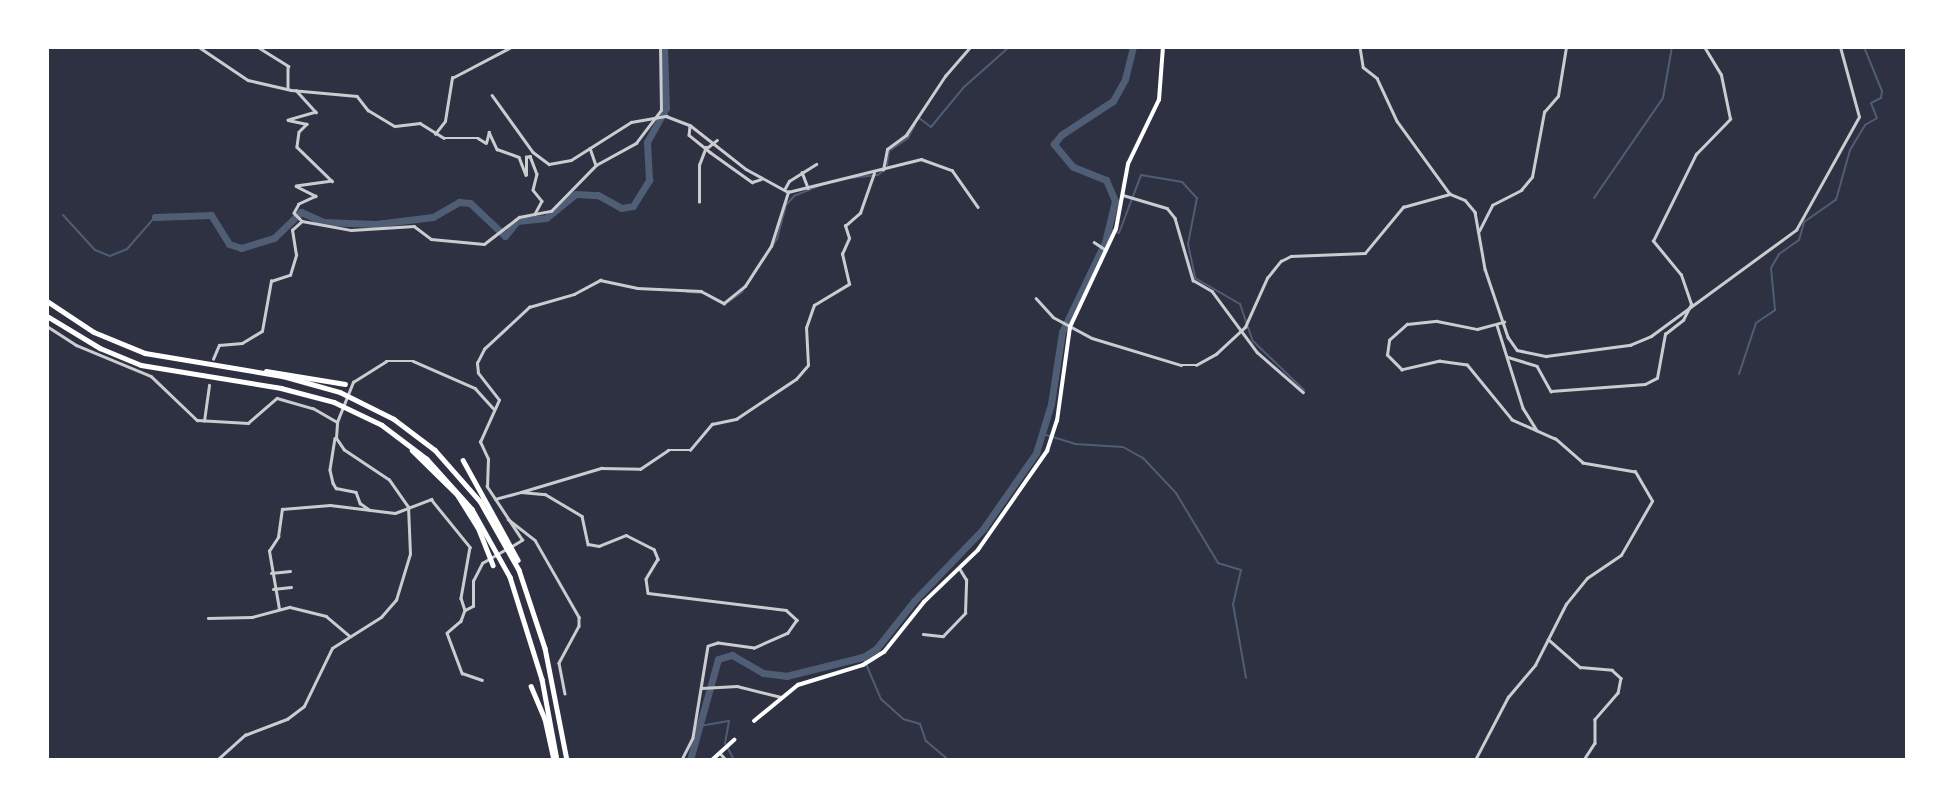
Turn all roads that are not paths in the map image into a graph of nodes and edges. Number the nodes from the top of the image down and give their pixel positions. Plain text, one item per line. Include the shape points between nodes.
1 (199, 47) edge
2 (258, 47) edge
3 (511, 47) edge
4 (523, 47) edge
5 (540, 47) edge
6 (660, 47) edge
7 (970, 47) edge
8 (1163, 47) edge
9 (1360, 47) edge
10 (1566, 47) edge
11 (1704, 47) edge
12 (1840, 47) edge
13 (288, 89) junction
14 (296, 90) junction
15 (492, 94) dead end
16 (688, 124) junction
17 (435, 134) junction
18 (717, 139) dead end
19 (707, 147) junction
20 (590, 148) junction
21 (816, 163) dead end
22 (596, 164) junction
23 (883, 170) junction
24 (802, 173) junction
25 (874, 173) junction
26 (761, 179) junction
27 (808, 188) junction
28 (786, 191) junction
29 (1450, 194) junction
30 (1123, 195) junction
31 (699, 202) dead end
32 (978, 207) dead end
33 (535, 214) junction
34 (299, 217) junction
35 (1479, 231) junction
36 (1094, 242) dead end
37 (1106, 249) junction
38 (1036, 298) dead end
39 (47, 301) edge
40 (1691, 304) junction
41 (47, 316) edge
42 (1504, 322) junction
43 (1497, 325) junction
44 (47, 326) edge
45 (1068, 326) junction
46 (1240, 332) junction
47 (1508, 356) junction
48 (213, 359) dead end
49 (248, 371) junction
50 (345, 384) dead end
51 (209, 385) dead end
52 (1303, 392) dead end
53 (493, 408) junction
54 (204, 421) junction
55 (337, 422) junction
56 (389, 430) junction
57 (1537, 430) junction
58 (336, 438) junction
59 (463, 460) dead end
60 (522, 492) junction
61 (495, 499) junction
62 (408, 507) junction
63 (370, 510) junction
64 (508, 519) junction
65 (493, 565) dead end
66 (959, 569) junction
67 (290, 571) dead end
68 (271, 573) junction
69 (291, 587) dead end
70 (273, 589) junction
71 (279, 608) junction
72 (465, 610) junction
73 (208, 618) dead end
74 (537, 620) junction
75 (923, 634) dead end
76 (349, 635) junction
77 (1548, 639) junction
78 (482, 680) dead end
79 (531, 686) dead end
80 (702, 688) junction
81 (565, 693) dead end
82 (781, 697) junction
83 (754, 721) dead end
84 (734, 740) dead end
85 (720, 753) junction
86 (217, 760) edge
87 (555, 760) edge
88 (567, 760) edge
89 (682, 760) edge
90 (712, 760) edge
91 (726, 760) edge
92 (1475, 760) edge
93 (1584, 760) edge

1 - 13 street via 236,74
2 - 13 street via 288,66
3 - 17 street via 453,78 445,121
4 - 5 street
6 - 22 street via 661,110 636,143
7 - 23 street via 906,135 887,149
8 - 30 main road via 1159,100 1128,164
9 - 29 street via 1363,67 1377,78 1397,121
10 - 35 street via 1561,85 1545,111 1532,177 1521,190 1492,205
11 - 40 street via 1721,75 1730,119 1696,154 1653,241 1681,275
12 - 40 street via 1859,117 1826,180 1790,237
13 - 14 street
14 - 17 street via 357,96 368,110 392,125 420,124
14 - 34 street via 316,112 288,120 307,124 299,132 297,147 332,181 296,186 316,197 300,202
15 - 20 street via 533,152 549,164 563,163
16 - 19 street via 689,135
16 - 20 street via 649,116
16 - 26 street
17 - 33 street via 478,138 486,143 489,132 497,149 519,157 526,174 529,155 537,174 533,190 542,201
18 - 19 street
19 - 26 street via 752,182
19 - 31 street via 699,165
20 - 22 street
21 - 24 street
22 - 33 street via 551,211
23 - 25 street
23 - 32 street via 921,159 942,164 959,177
24 - 27 street
24 - 28 street
25 - 27 street via 840,176
25 - 60 street via 860,213 845,226 849,238 842,254 849,284 814,305 806,328 808,365 796,379 736,419 712,424 690,450 668,450 640,469 601,468
26 - 28 street
27 - 28 street
28 - 53 street via 771,246 744,286 724,303 701,291 628,287 605,280 525,310 484,349 477,363 479,376 498,397
29 - 35 street via 1471,205
29 - 46 street via 1403,207 1365,253 1285,258 1272,271
30 - 37 main road via 1120,217
30 - 46 street via 1167,208 1175,218 1193,280 1212,291
33 - 34 street via 519,217 481,244 431,239 414,226 351,230
34 - 48 street via 292,230 296,254 290,275 271,281 262,331 242,343 216,347
35 - 42 street via 1482,258
36 - 37 street
37 - 45 main road
38 - 45 street
39 - 49 highway via 94,332 145,353
40 - 42 street via 1642,341 1591,352 1524,354 1512,346
40 - 47 street via 1683,320 1665,334 1660,373 1651,382 1551,391 1534,363
41 - 56 highway via 100,348 141,365 310,394
42 - 43 street
43 - 47 street
43 - 57 street via 1465,330 1437,321 1407,324 1389,340 1387,355 1402,370 1440,361 1466,365 1512,420
44 - 54 street via 76,345 150,376 185,412
45 - 46 street via 1115,346 1190,366 1209,359
45 - 66 main road via 1057,421 1047,451
46 - 52 street via 1286,381
47 - 57 street via 1523,408
49 - 50 highway via 285,372
49 - 74 highway via 304,381 346,395 394,419 435,450 469,486 498,528
51 - 54 street
53 - 55 street via 475,388 426,364 386,361 358,376
53 - 61 street via 480,435 488,459 487,484
54 - 55 street via 248,423 277,398 313,408
55 - 58 street
56 - 65 highway via 457,494 478,527
56 - 87 highway via 456,488 502,559 534,646
57 - 77 street via 1563,444 1583,463 1635,472 1652,501 1620,555 1587,578
58 - 62 street via 344,450 389,480
58 - 63 street via 330,470 333,483 336,488 356,492 360,503
59 - 74 highway via 514,552
60 - 61 street
60 - 80 street via 555,498 582,516 588,544 599,546 626,535 654,549 658,559 646,579 648,593 786,610 797,620 788,633 754,648 712,643 703,658
61 - 64 street
62 - 63 street via 395,513
62 - 72 street via 431,499 468,542 472,553 461,598
62 - 76 street via 410,554 396,600 381,617
63 - 68 street via 330,505 282,509 278,537 269,551
64 - 72 street via 520,542 485,560 473,582 473,607
64 - 81 street via 535,540 579,617 579,626 559,663
66 - 75 street via 966,580 965,614 943,636
66 - 82 main road via 880,655 798,685
67 - 68 street
68 - 70 street
69 - 70 street
70 - 71 street
71 - 73 street via 253,617
71 - 76 street via 326,616
72 - 78 street via 461,621 447,633 462,673
74 - 88 highway
76 - 86 street via 332,648 304,706 287,719 245,735
77 - 92 street via 1530,674 1508,697
77 - 93 street via 1580,667 1612,670 1620,678 1618,693 1595,719 1595,744
79 - 87 highway
80 - 82 street via 737,687
80 - 89 street via 693,738
82 - 83 main road
84 - 85 main road
85 - 90 main road
85 - 91 street

